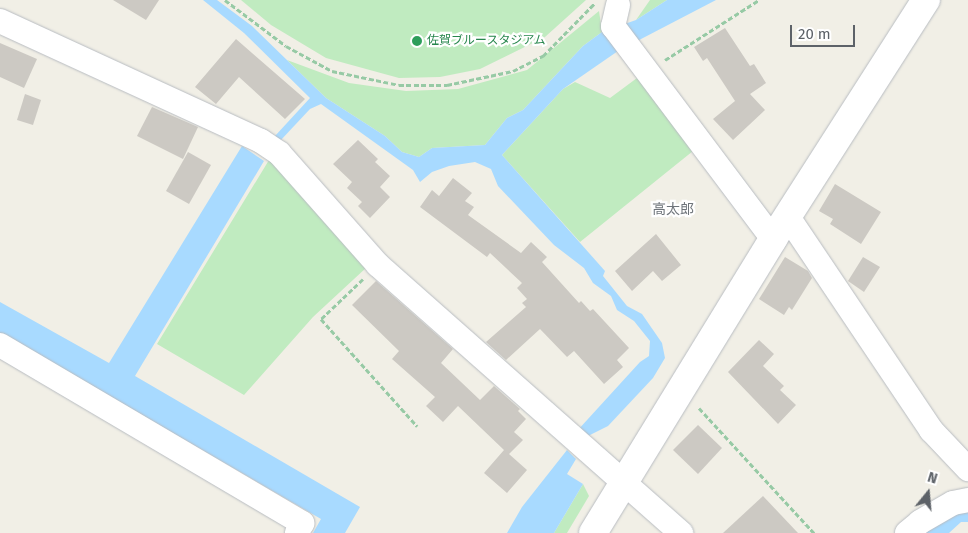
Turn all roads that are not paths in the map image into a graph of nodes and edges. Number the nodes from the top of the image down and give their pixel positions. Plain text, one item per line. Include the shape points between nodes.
1 (926, 0) edge
2 (610, 10) edge
3 (0, 21) edge
4 (788, 217) junction
5 (773, 239) junction
6 (0, 346) edge
7 (968, 469) edge
8 (624, 483) junction
9 (968, 500) edge
10 (297, 533) edge
11 (593, 533) edge
12 (681, 533) edge
13 (907, 533) edge

1 - 4 street
2 - 5 street via 630,48
3 - 8 street via 260,140 279,153 378,265
4 - 5 street
4 - 7 street via 931,430
5 - 8 street
6 - 10 street via 302,523
8 - 11 street
8 - 12 street
9 - 13 street via 953,504

